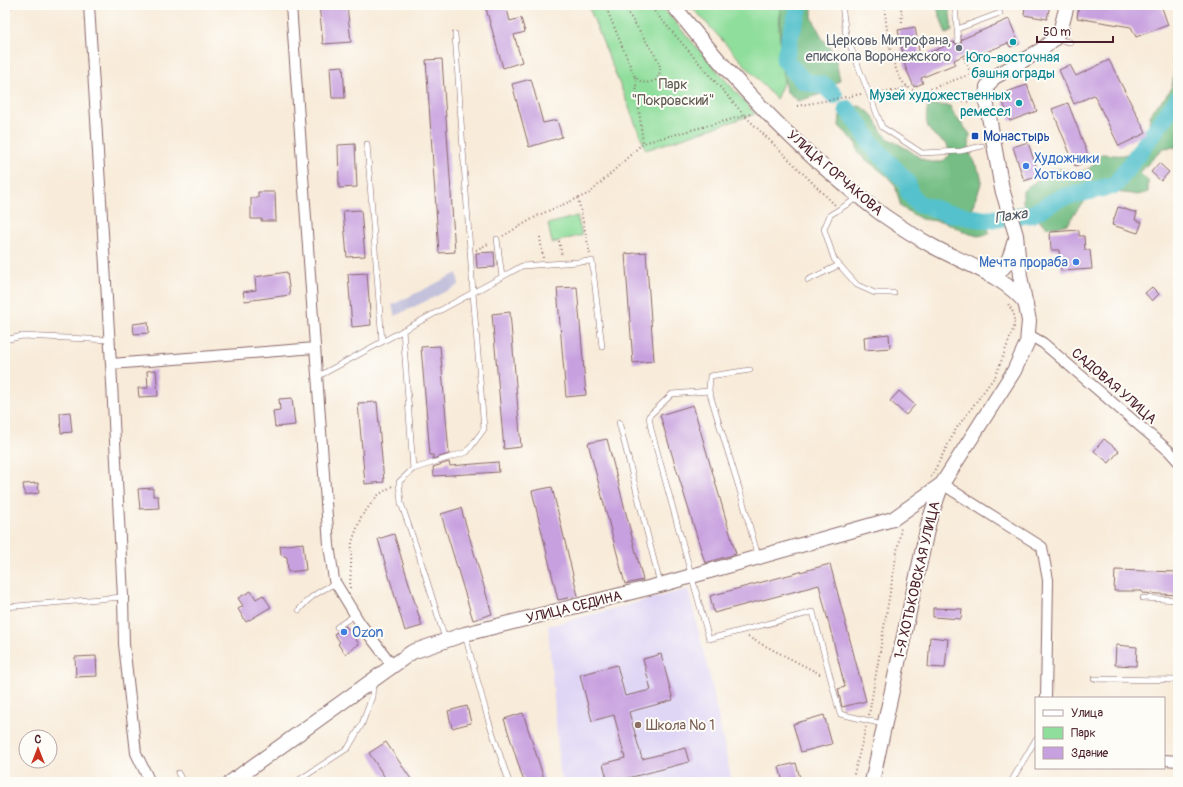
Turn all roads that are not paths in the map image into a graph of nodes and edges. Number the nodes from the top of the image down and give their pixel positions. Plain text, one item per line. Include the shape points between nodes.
1 (89, 5) edge
2 (292, 5) edge
3 (672, 5) edge
4 (842, 5) edge
5 (955, 5) edge
6 (1067, 5) edge
7 (1000, 13) dead end
8 (957, 29) junction
9 (455, 34) dead end
10 (1054, 39) junction
11 (958, 41) dead end
12 (1070, 42) dead end
13 (367, 144) dead end
14 (982, 146) dead end
15 (859, 196) junction
16 (1016, 235) junction
17 (497, 240) road end
18 (839, 265) junction
19 (989, 275) junction
20 (502, 277) junction
21 (808, 280) dead end
22 (473, 293) junction
23 (894, 293) dead end
24 (1026, 305) junction
25 (403, 330) junction
26 (1029, 335) junction
27 (5, 340) edge
28 (110, 340) junction
29 (382, 342) junction
30 (602, 347) dead end
31 (315, 348) junction
32 (111, 364) junction
33 (750, 370) dead end
34 (317, 377) junction
35 (709, 391) junction
36 (619, 422) dead end
37 (1178, 461) edge
38 (413, 469) junction
39 (942, 484) junction
40 (758, 558) junction
41 (692, 577) junction
42 (336, 583) junction
43 (660, 585) junction
44 (124, 598) junction
45 (1143, 598) dead end
46 (1178, 600) edge
47 (5, 607) edge
48 (299, 610) dead end
49 (355, 615) junction
50 (337, 627) dead end
51 (464, 634) junction
52 (445, 640) junction
53 (392, 665) junction
54 (374, 679) junction
55 (1094, 679) dead end
56 (1178, 680) edge
57 (1046, 697) edge
58 (884, 724) junction
59 (1035, 741) edge
60 (1165, 760) edge
61 (1178, 760) edge
62 (178, 773) dead end
63 (150, 782) edge
64 (183, 782) edge
65 (231, 782) edge
66 (296, 782) edge
67 (509, 782) edge
68 (872, 782) edge
69 (1011, 782) edge

1 - 28 street
2 - 31 street
3 - 15 main road, УЛИЦА ГОРЧАКОВА via 767,112
4 - 14 lane via 846,35 882,127 922,153 962,151
5 - 8 lane
6 - 10 main road via 1061,28
7 - 8 lane
8 - 11 lane
9 - 22 lane
10 - 12 lane
10 - 16 main road, 1-Я ХОТЬКОВСКАЯ УЛИЦА via 1041,50 993,78 987,87 986,100 1003,193
13 - 29 lane
15 - 18 lane via 830,215 824,228 834,259
15 - 19 main road, УЛИЦА ГОРЧАКОВА via 908,232
16 - 19 main road via 1004,267
16 - 24 main road, 1-Я ХОТЬКОВСКАЯ УЛИЦА
17 - 20 lane
18 - 21 lane
18 - 23 lane via 857,285 875,293
19 - 24 main road, УЛИЦА ГОРЧАКОВА via 1015,292
20 - 22 lane
20 - 30 lane via 522,266 592,261
22 - 25 lane
22 - 38 lane via 484,428 467,452
24 - 26 main road, 1-Я ХОТЬКОВСКАЯ УЛИЦА
25 - 29 lane
25 - 38 lane
26 - 37 street, САДОВАЯ УЛИЦА via 1043,343
26 - 39 main road, 1-Я ХОТЬКОВСКАЯ УЛИЦА via 1014,371
27 - 28 lane via 22,336
28 - 32 street
29 - 34 lane
31 - 32 street
31 - 34 street
32 - 44 street
33 - 35 lane via 710,376
34 - 42 street via 329,545
35 - 40 lane
35 - 41 lane via 672,394 649,416
36 - 43 lane
38 - 52 lane via 398,482 401,503 420,555
39 - 40 main road, УЛИЦА СЕДИНА via 893,519
39 - 57 street via 1042,547 1048,580
39 - 58 main road, 1-Я ХОТЬКОВСКАЯ УЛИЦА via 929,521
40 - 41 main road, УЛИЦА СЕДИНА
41 - 43 main road, УЛИЦА СЕДИНА
41 - 58 lane via 709,639 814,612 840,714
42 - 48 lane via 312,596
42 - 49 street
43 - 51 main road, УЛИЦА СЕДИНА
44 - 47 lane
44 - 63 street via 124,644 136,753
45 - 46 lane
49 - 50 lane
49 - 53 street
51 - 52 main road, УЛИЦА СЕДИНА
51 - 67 lane
52 - 53 main road, УЛИЦА СЕДИНА via 412,652
53 - 54 main road, УЛИЦА СЕДИНА
54 - 65 main road, УЛИЦА СЕДИНА
54 - 66 lane via 372,697 362,724 348,748
55 - 56 lane
58 - 68 main road, 1-Я ХОТЬКОВСКАЯ УЛИЦА
59 - 69 lane
60 - 61 street
62 - 64 lane

